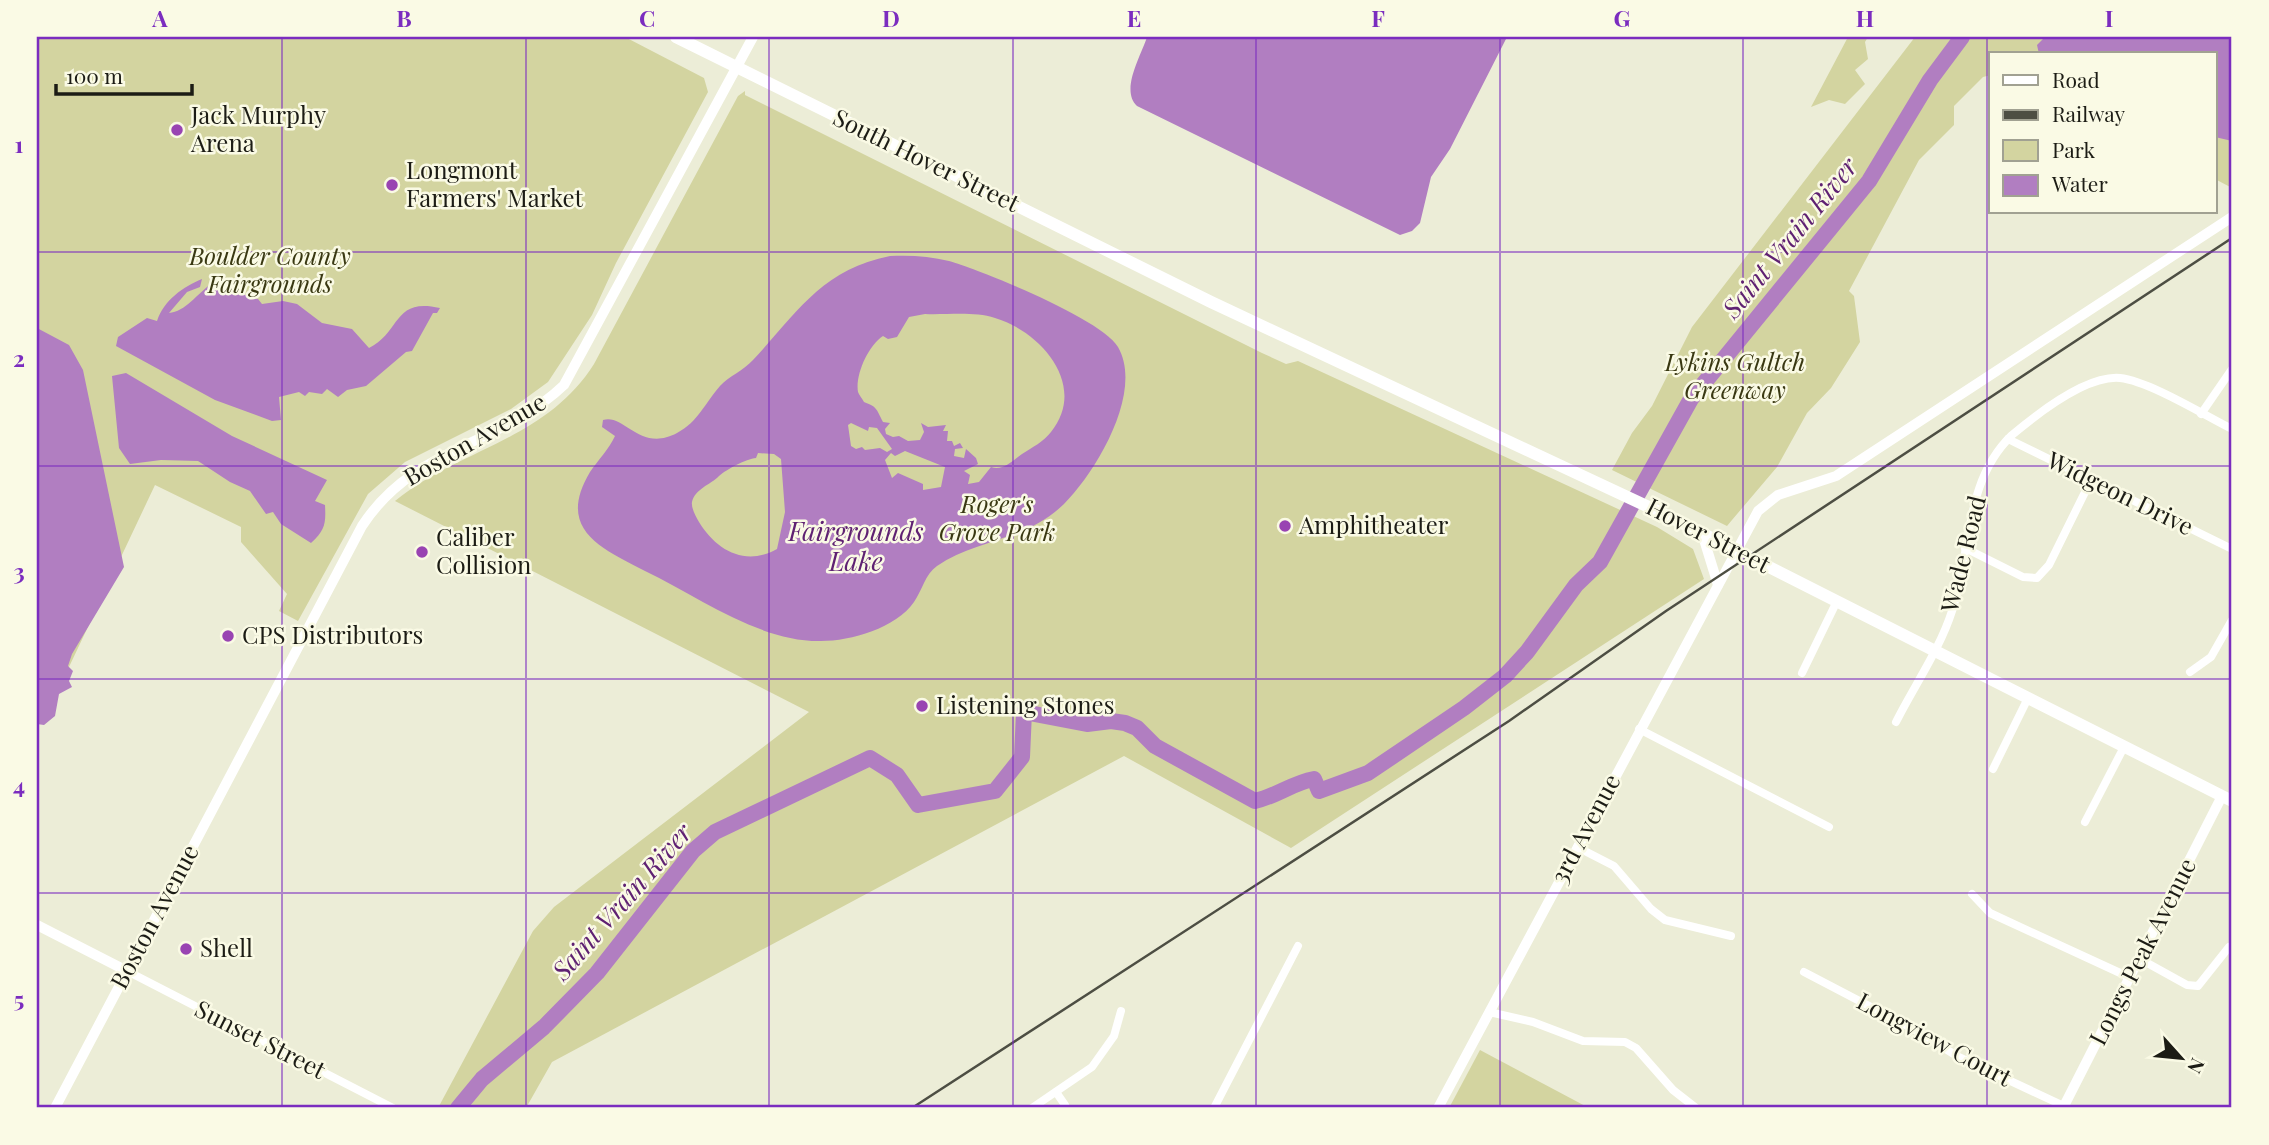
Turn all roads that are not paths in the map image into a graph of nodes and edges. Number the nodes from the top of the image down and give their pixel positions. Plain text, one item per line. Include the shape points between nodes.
1 (676, 37) edge
2 (753, 37) edge
3 (737, 67) junction
4 (2232, 217) edge
5 (1177, 285) joint
6 (2232, 369) edge
7 (2202, 414) junction
8 (2232, 429) edge
9 (2008, 439) junction
10 (2091, 480) junction
11 (1702, 533) junction
12 (1965, 548) junction
13 (1736, 550) junction
14 (2232, 550) edge
15 (1718, 585) junction
16 (1837, 601) junction
17 (2232, 620) edge
18 (1933, 650) junction
19 (2190, 671) dead end
20 (1802, 673) dead end
21 (2028, 698) junction
22 (1896, 722) dead end
23 (1639, 729) junction
24 (2124, 747) junction
25 (1993, 769) dead end
26 (2227, 799) edge
27 (2085, 822) dead end
28 (1829, 827) dead end
29 (1577, 848) junction
30 (1972, 894) dead end
31 (37, 925) edge
32 (1731, 936) dead end
33 (1298, 946) dead end
34 (2229, 947) dead end
35 (2140, 959) junction
36 (127, 971) junction
37 (1804, 972) dead end
38 (2131, 978) junction
39 (1121, 1011) dead end
40 (1489, 1012) junction
41 (1056, 1092) junction
42 (1065, 1105) dead end
43 (2063, 1107) edge
44 (55, 1108) edge
45 (393, 1108) edge
46 (1032, 1108) edge
47 (1214, 1108) edge
48 (1438, 1108) edge
49 (1696, 1108) edge

1 - 3 main road, South Hover Street
2 - 3 street, Boston Avenue
3 - 5 main road, South Hover Street
3 - 36 street, Boston Avenue via 565,385 523,418 409,474 374,507
4 - 13 street, 3rd Avenue via 1836,476 1770,499 1754,516
5 - 11 main road, Hover Street
6 - 7 street
7 - 8 street
7 - 9 street via 2135,382 2108,379 2074,392
9 - 10 street, Widgeon Drive
9 - 12 street, Wade Road via 1978,491
10 - 12 street via 2049,565 2037,578 2023,577
10 - 14 street, Widgeon Drive
11 - 13 main road, Hover Street
11 - 15 street
12 - 18 street, Wade Road via 1954,604
13 - 15 street, 3rd Avenue
13 - 16 main road, Hover Street
15 - 23 street, 3rd Avenue
16 - 18 main road, Hover Street
16 - 20 street
17 - 19 street via 2211,657
18 - 21 main road, Hover Street
18 - 22 street, Wade Road
21 - 24 main road, Hover Street
21 - 25 street
23 - 28 street
23 - 29 street, 3rd Avenue
24 - 26 main road, Hover Street
24 - 27 street
26 - 35 street, Longs Peak Avenue
29 - 32 street via 1614,866 1665,919
29 - 40 street, 3rd Avenue
30 - 38 street via 1990,913
31 - 36 street
33 - 47 street
34 - 35 street via 2198,986 2187,985
35 - 38 street, Longs Peak Avenue
36 - 44 street, Boston Avenue
36 - 45 street, Sunset Street
37 - 43 street, Longview Court via 1957,1056
38 - 43 street, Longs Peak Avenue
39 - 41 street via 1103,1055
40 - 48 street, 3rd Avenue
40 - 49 street via 1583,1041 1625,1042
41 - 42 street
41 - 46 street

